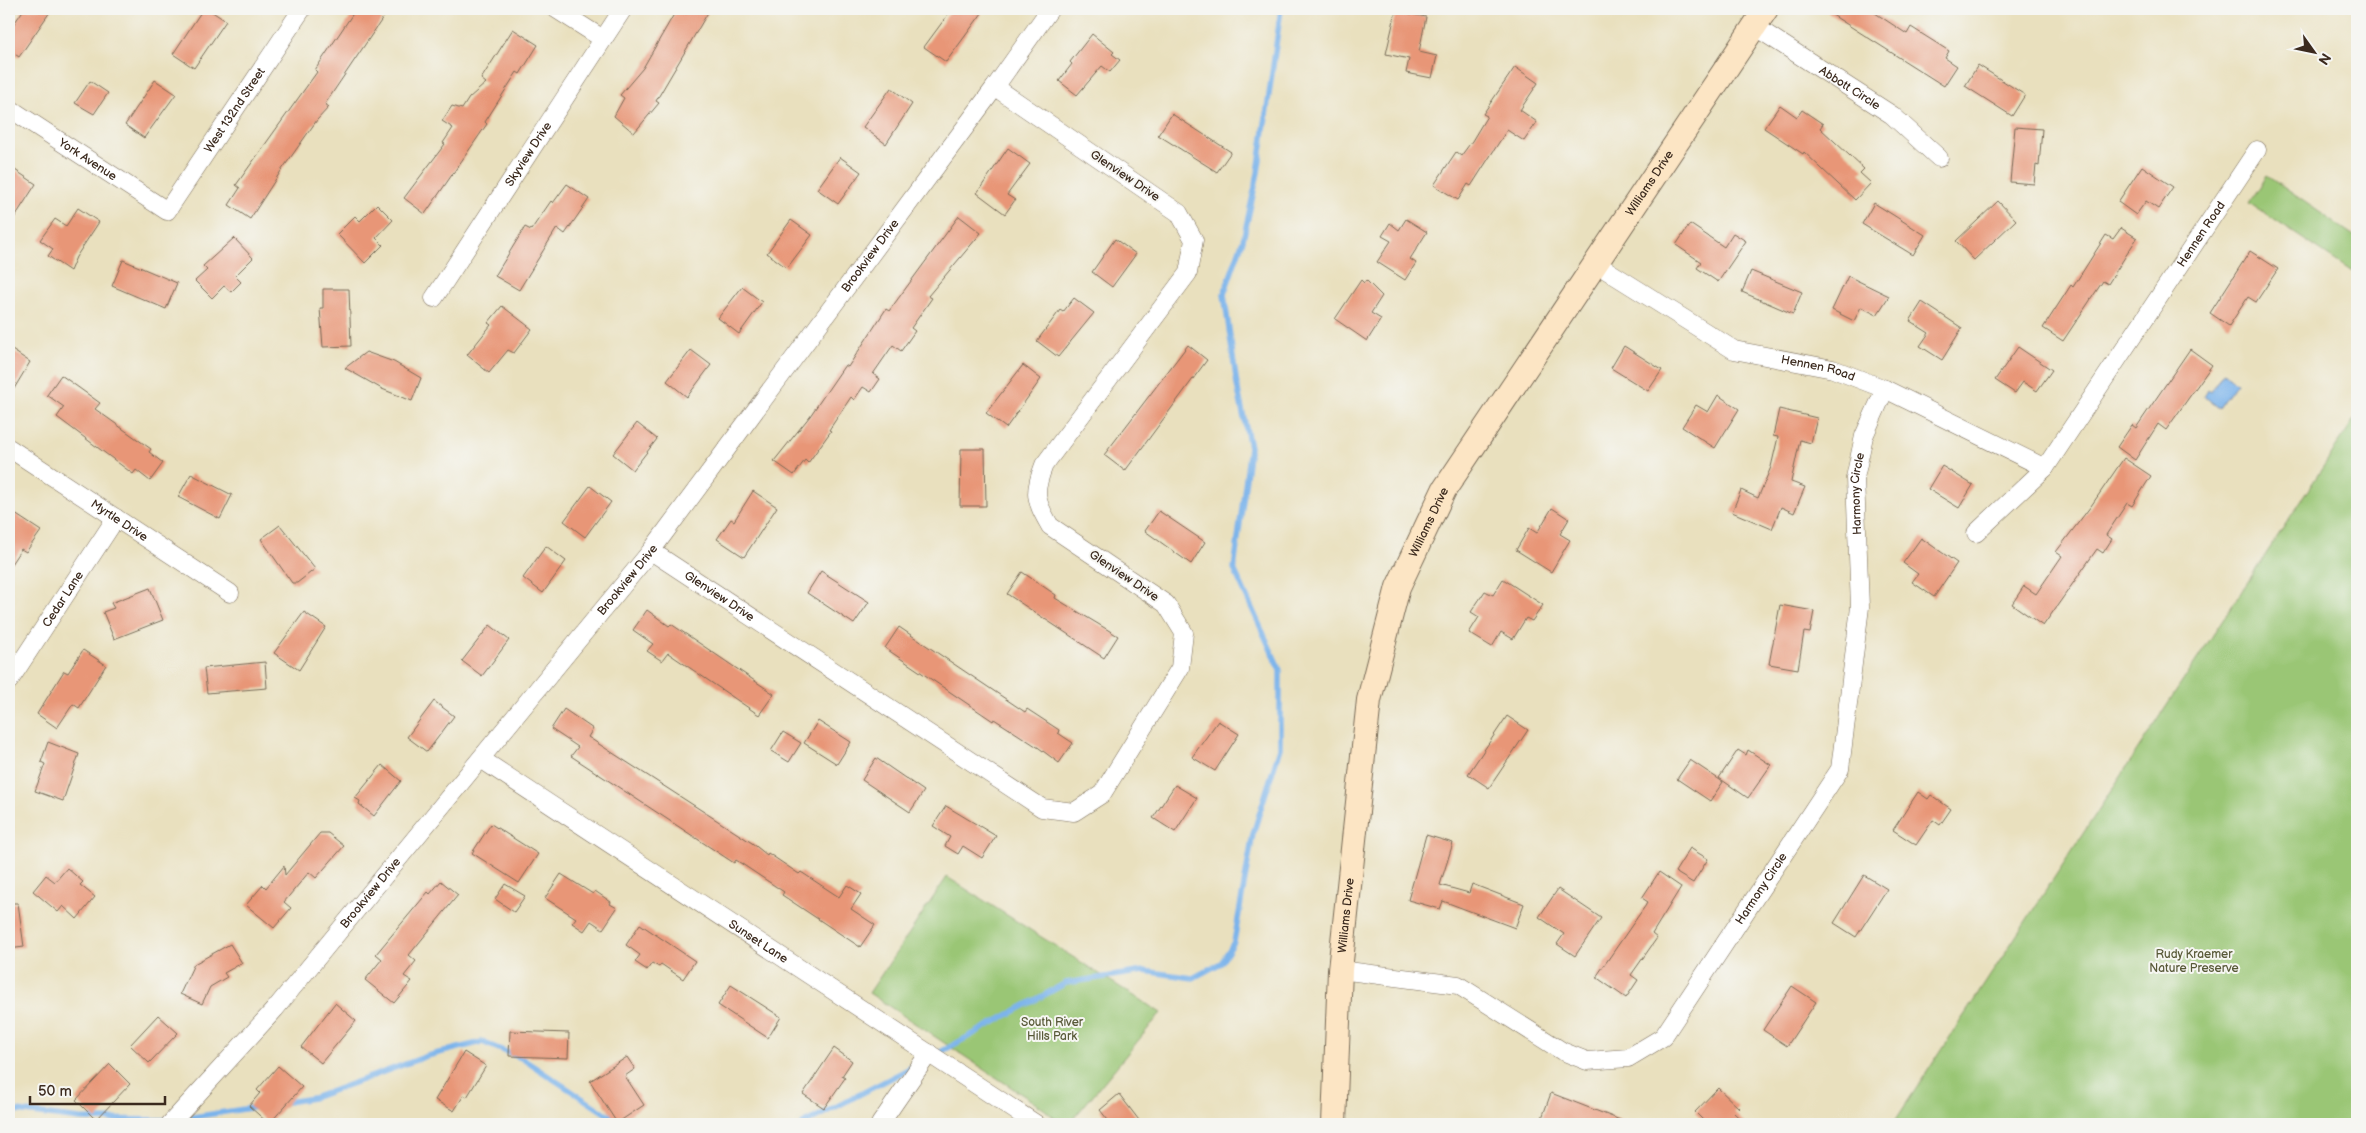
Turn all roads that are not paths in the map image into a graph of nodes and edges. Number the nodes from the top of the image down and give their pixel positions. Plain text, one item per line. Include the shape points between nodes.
1 (302, 9) edge
2 (556, 9) edge
3 (623, 9) edge
4 (1050, 9) edge
5 (1760, 18) edge
6 (603, 39) junction
7 (995, 87) junction
8 (9, 108) edge
9 (2257, 150) dead end
10 (1939, 158) dead end
11 (167, 211) joint
12 (1595, 263) junction
13 (434, 298) dead end
14 (1884, 389) junction
15 (9, 448) edge
16 (2045, 468) junction
17 (116, 518) junction
18 (1976, 533) dead end
19 (651, 551) junction
20 (230, 593) dead end
21 (9, 681) edge
22 (481, 759) junction
23 (1340, 970) junction
24 (929, 1053) junction
25 (170, 1124) edge
26 (880, 1124) edge
27 (1036, 1124) edge
28 (1334, 1124) edge

1 - 11 street, West 132nd Street
2 - 6 street
3 - 6 street, Skyview Drive
4 - 7 street, Brookview Drive
5 - 10 street, Abbott Circle via 1892,115
5 - 12 main road, Williams Drive
6 - 13 street, Skyview Drive
7 - 19 street, Brookview Drive
7 - 19 street, Glenview Drive via 1179,213 1194,240 1188,273 1044,465 1036,485 1039,507 1050,526 1166,604 1184,633 1180,668 1102,794 1074,812 1042,808
8 - 11 street, York Avenue
9 - 16 street, Hennen Road
12 - 14 street, Hennen Road via 1734,350 1833,369
12 - 23 main road, Williams Drive via 1444,490 1398,587 1369,700
14 - 16 street, Hennen Road
14 - 23 street, Harmony Circle via 1864,436 1855,478 1860,608 1840,769 1663,1037 1628,1058 1587,1062 1562,1051 1458,985
15 - 17 street, Myrtle Drive
16 - 18 street, Hennen Road
17 - 20 street, Myrtle Drive
17 - 21 street, Cedar Lane
19 - 22 street, Brookview Drive
22 - 24 street, Sunset Lane
22 - 25 street, Brookview Drive via 275,1009
23 - 28 main road, Williams Drive
24 - 26 street
24 - 27 street, Sunset Lane

